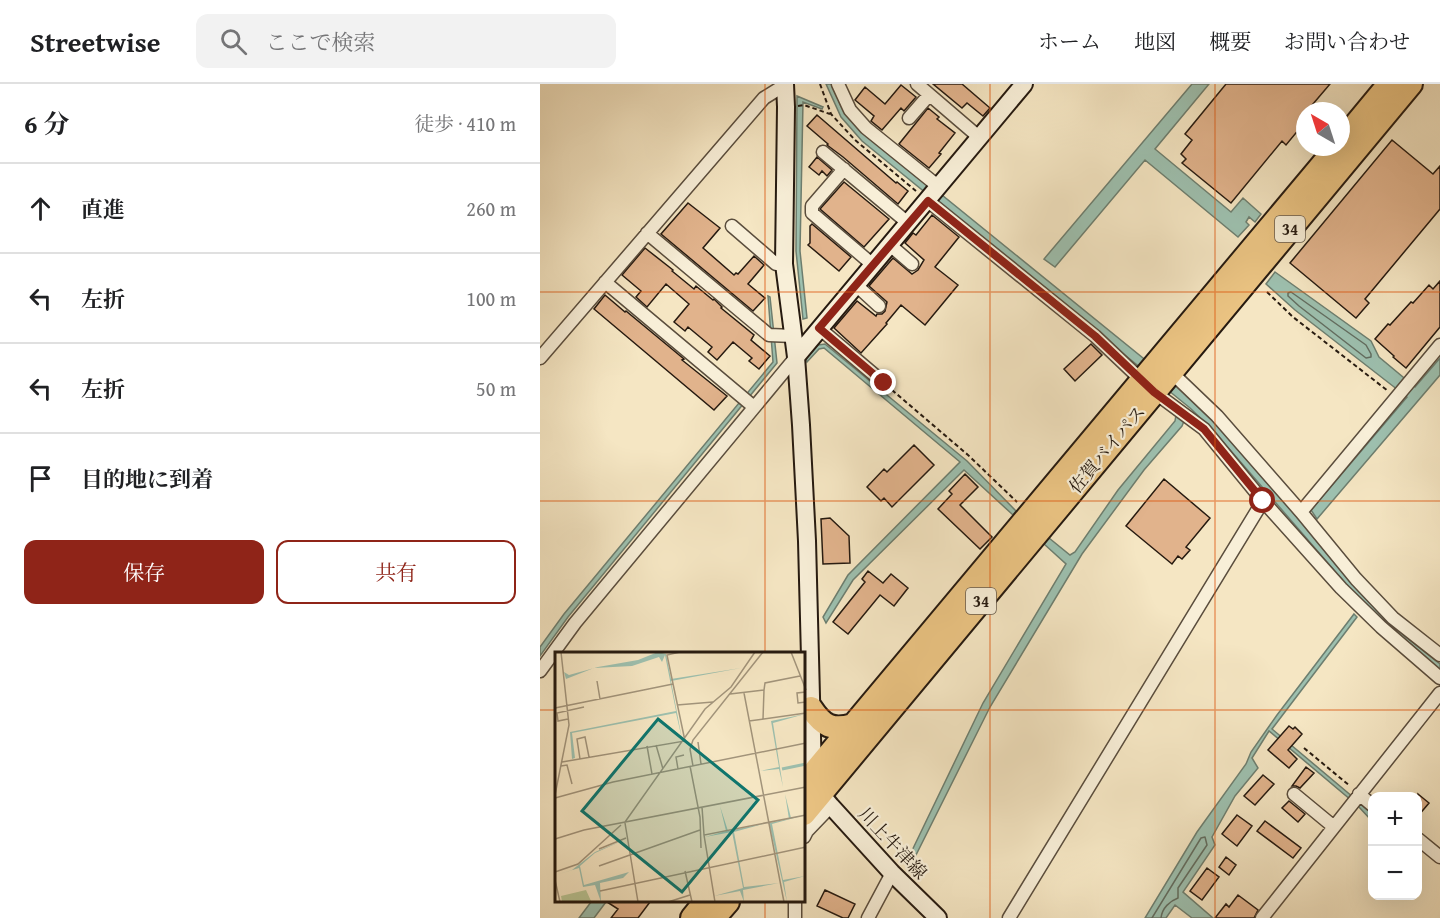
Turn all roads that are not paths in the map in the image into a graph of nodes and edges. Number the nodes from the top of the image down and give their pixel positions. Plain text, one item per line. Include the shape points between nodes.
1 (784, 84) edge
2 (838, 84) edge
3 (917, 84) edge
4 (1024, 84) edge
5 (1389, 84) edge
6 (1411, 84) edge
7 (929, 95) junction
8 (909, 118) dead end
9 (1350, 131) edge
10 (980, 138) junction
11 (823, 152) dead end
12 (1330, 156) edge
13 (844, 169) junction
14 (939, 187) junction
15 (928, 201) junction
16 (908, 223) junction
17 (732, 226) dead end
18 (647, 233) junction
19 (890, 245) junction
20 (784, 264) junction
21 (912, 264) dead end
22 (873, 265) junction
23 (605, 282) junction
24 (856, 285) junction
25 (879, 306) dead end
26 (819, 328) junction
27 (781, 335) junction
28 (1440, 345) edge
29 (796, 357) junction
30 (540, 358) edge
31 (1156, 379) junction
32 (884, 383) road end
33 (754, 407) junction
34 (1263, 501) junction
35 (1301, 512) junction
36 (1440, 655) edge
37 (540, 671) edge
38 (1440, 678) edge
39 (1440, 693) edge
40 (811, 708) junction
41 (853, 725) junction
42 (817, 789) edge
43 (1294, 794) dead end
44 (1359, 794) junction
45 (1368, 801) edge
46 (806, 810) edge
47 (1334, 827) junction
48 (806, 833) edge
49 (1422, 842) edge
50 (1440, 856) edge
51 (892, 873) junction
52 (704, 903) edge
53 (727, 903) edge
54 (692, 918) edge
55 (714, 918) edge
56 (868, 918) edge
57 (938, 918) edge
58 (1009, 918) edge
59 (1262, 918) edge

1 - 18 street via 764,98
1 - 20 street
2 - 14 street via 849,110 866,128
3 - 7 street
4 - 10 street
5 - 9 highway
6 - 31 highway, 佐賀バイパス / 34
7 - 8 street
7 - 10 street
10 - 14 street
11 - 13 street
12 - 31 highway, 佐賀バイパス / 34
13 - 16 street
13 - 22 street via 812,206 812,213
14 - 15 street
15 - 16 street
15 - 31 street via 1095,336
16 - 19 street
17 - 20 street via 777,264
18 - 23 street
18 - 27 street
19 - 21 street
19 - 22 street
20 - 27 street
22 - 24 street
23 - 30 street
23 - 33 street
24 - 25 street
24 - 26 street
26 - 29 street
26 - 32 street
27 - 29 street
28 - 35 street
29 - 33 street
29 - 40 street via 807,541
31 - 34 street via 1204,429
31 - 35 street via 1217,416
31 - 41 highway, 佐賀バイパス / 34 via 1030,515
31 - 42 highway, 佐賀バイパス / 34
33 - 37 street via 575,623
34 - 38 street via 1341,588
34 - 58 street
35 - 36 street via 1393,618
39 - 44 street
40 - 41 highway via 829,727
40 - 42 street
41 - 42 highway, 佐賀バイパス / 34
42 - 46 highway, 佐賀バイパス / 34
42 - 48 street
42 - 51 street, 川上牛津線
43 - 47 street
44 - 45 street
44 - 47 street
47 - 59 street
49 - 50 street
51 - 56 street
51 - 57 street, 川上牛津線
52 - 54 highway
53 - 55 highway

